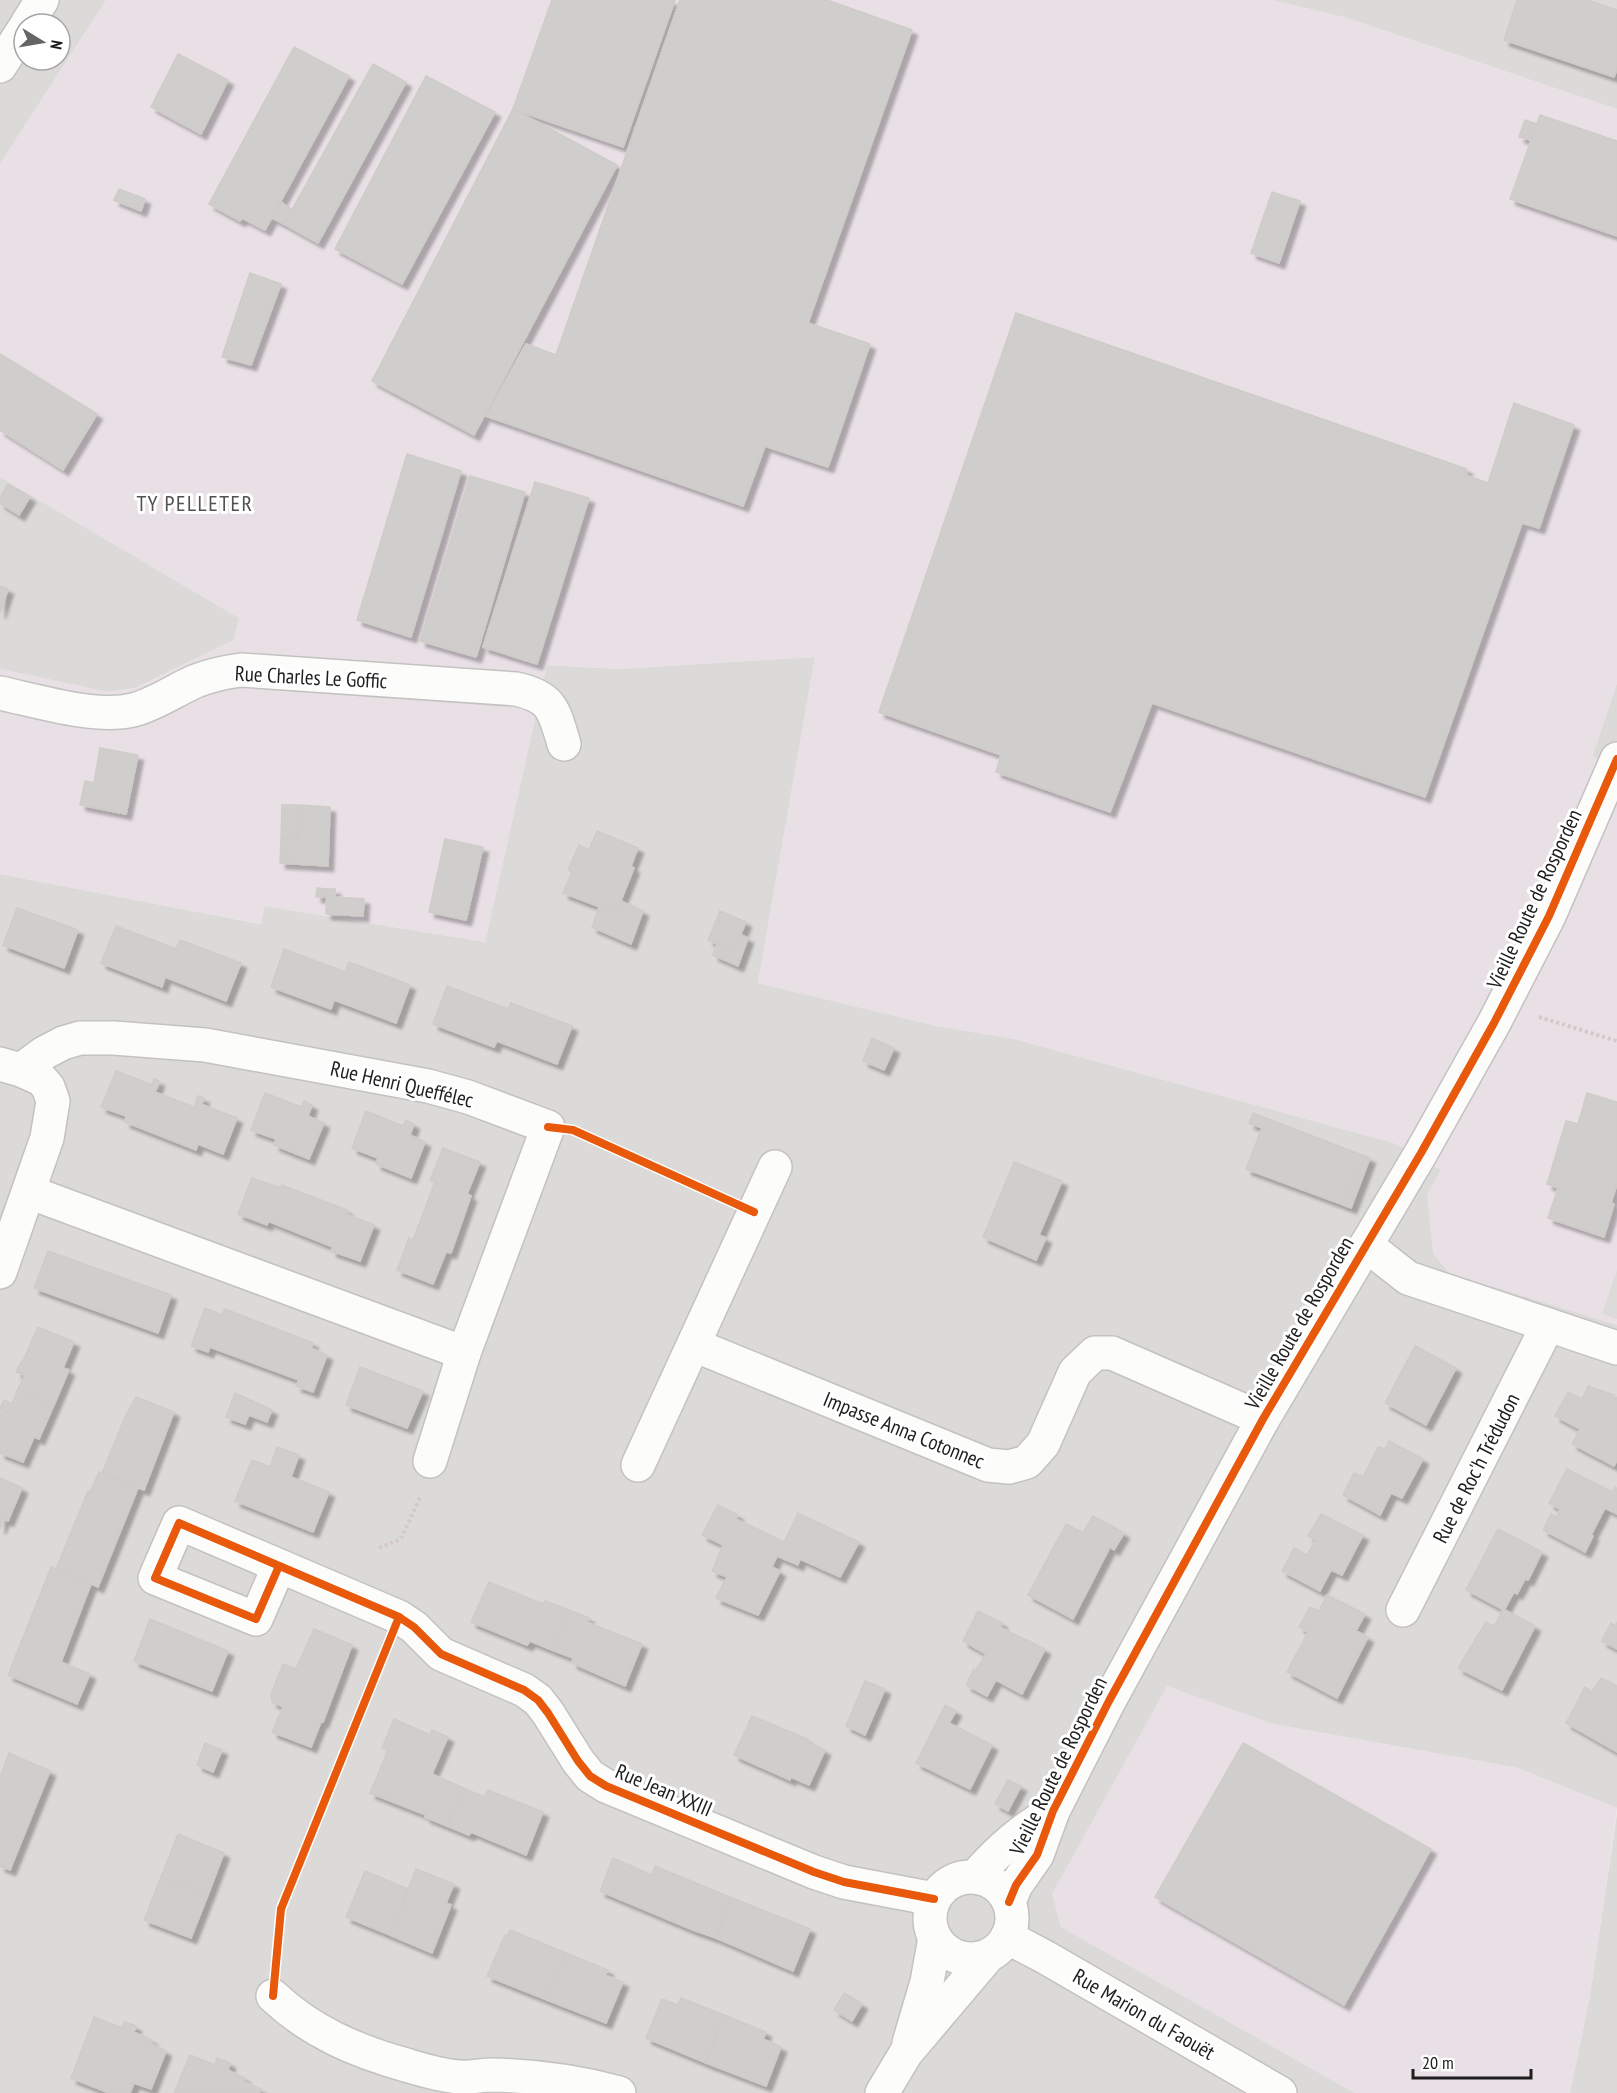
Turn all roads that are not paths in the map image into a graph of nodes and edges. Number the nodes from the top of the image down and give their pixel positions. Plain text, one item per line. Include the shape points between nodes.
1 (12, 48) edge
2 (0, 66) edge
3 (0, 693) edge
4 (564, 744) dead end
5 (1617, 759) edge
6 (1611, 792) edge
7 (10, 1067) edge
8 (774, 1167) dead end
9 (29, 1192) junction
10 (1366, 1245) junction
11 (0, 1272) edge
12 (1548, 1325) junction
13 (694, 1345) junction
14 (1617, 1348) edge
15 (464, 1353) junction
16 (1263, 1419) junction
17 (430, 1461) road end
18 (638, 1465) dead end
19 (279, 1566) dead end
20 (1403, 1610) dead end
21 (1053, 1811) junction
22 (975, 1877) junction
23 (934, 1899) junction
24 (1009, 1902) junction
25 (935, 1938) junction
26 (997, 1946) junction
27 (273, 1996) road end
28 (906, 2053) junction
29 (619, 2093) edge
30 (882, 2093) edge
31 (1280, 2093) edge

1 - 2 street
3 - 4 street, Rue Charles Le Goffic via 72,708 131,711 196,681 241,670 516,689 548,703
5 - 6 street, Vieille Route de Rosporden
6 - 10 street, Vieille Route de Rosporden via 1494,1023
7 - 9 street, Rue Henri Queffélec via 41,1079 53,1101
7 - 15 street, Rue Henri Queffélec via 80,1038 205,1045 428,1086 548,1127
8 - 13 street
9 - 11 street, Rue Henri Queffélec
9 - 15 street
10 - 12 street via 1408,1278
10 - 16 street, Vieille Route de Rosporden
12 - 14 street
12 - 20 street, Rue de Roc'h Trédudon
13 - 16 street, Impasse Anna Cotonnec via 988,1465 1009,1467 1027,1462 1043,1444 1075,1372 1095,1353 1112,1353
13 - 18 street
15 - 17 street
16 - 21 street, Vieille Route de Rosporden
19 - 23 street, Rue Jean XXIII via 399,1617 441,1654 524,1690 538,1700 590,1776 606,1786 814,1872 844,1882
21 - 22 street, Vieille Route de Rosporden via 1017,1834
21 - 24 street, Vieille Route de Rosporden via 1038,1856 1016,1885
22 - 23 street via 952,1882
22 - 24 street via 995,1885
23 - 25 street via 930,1922
24 - 26 street via 1011,1926
25 - 26 street via 950,1954 962,1958 975,1959
25 - 28 street via 927,1982
26 - 28 street
26 - 31 street, Rue Marion du Faouët via 1045,1957
27 - 29 street via 326,2036 423,2070 460,2077 492,2075 578,2083
28 - 30 street

